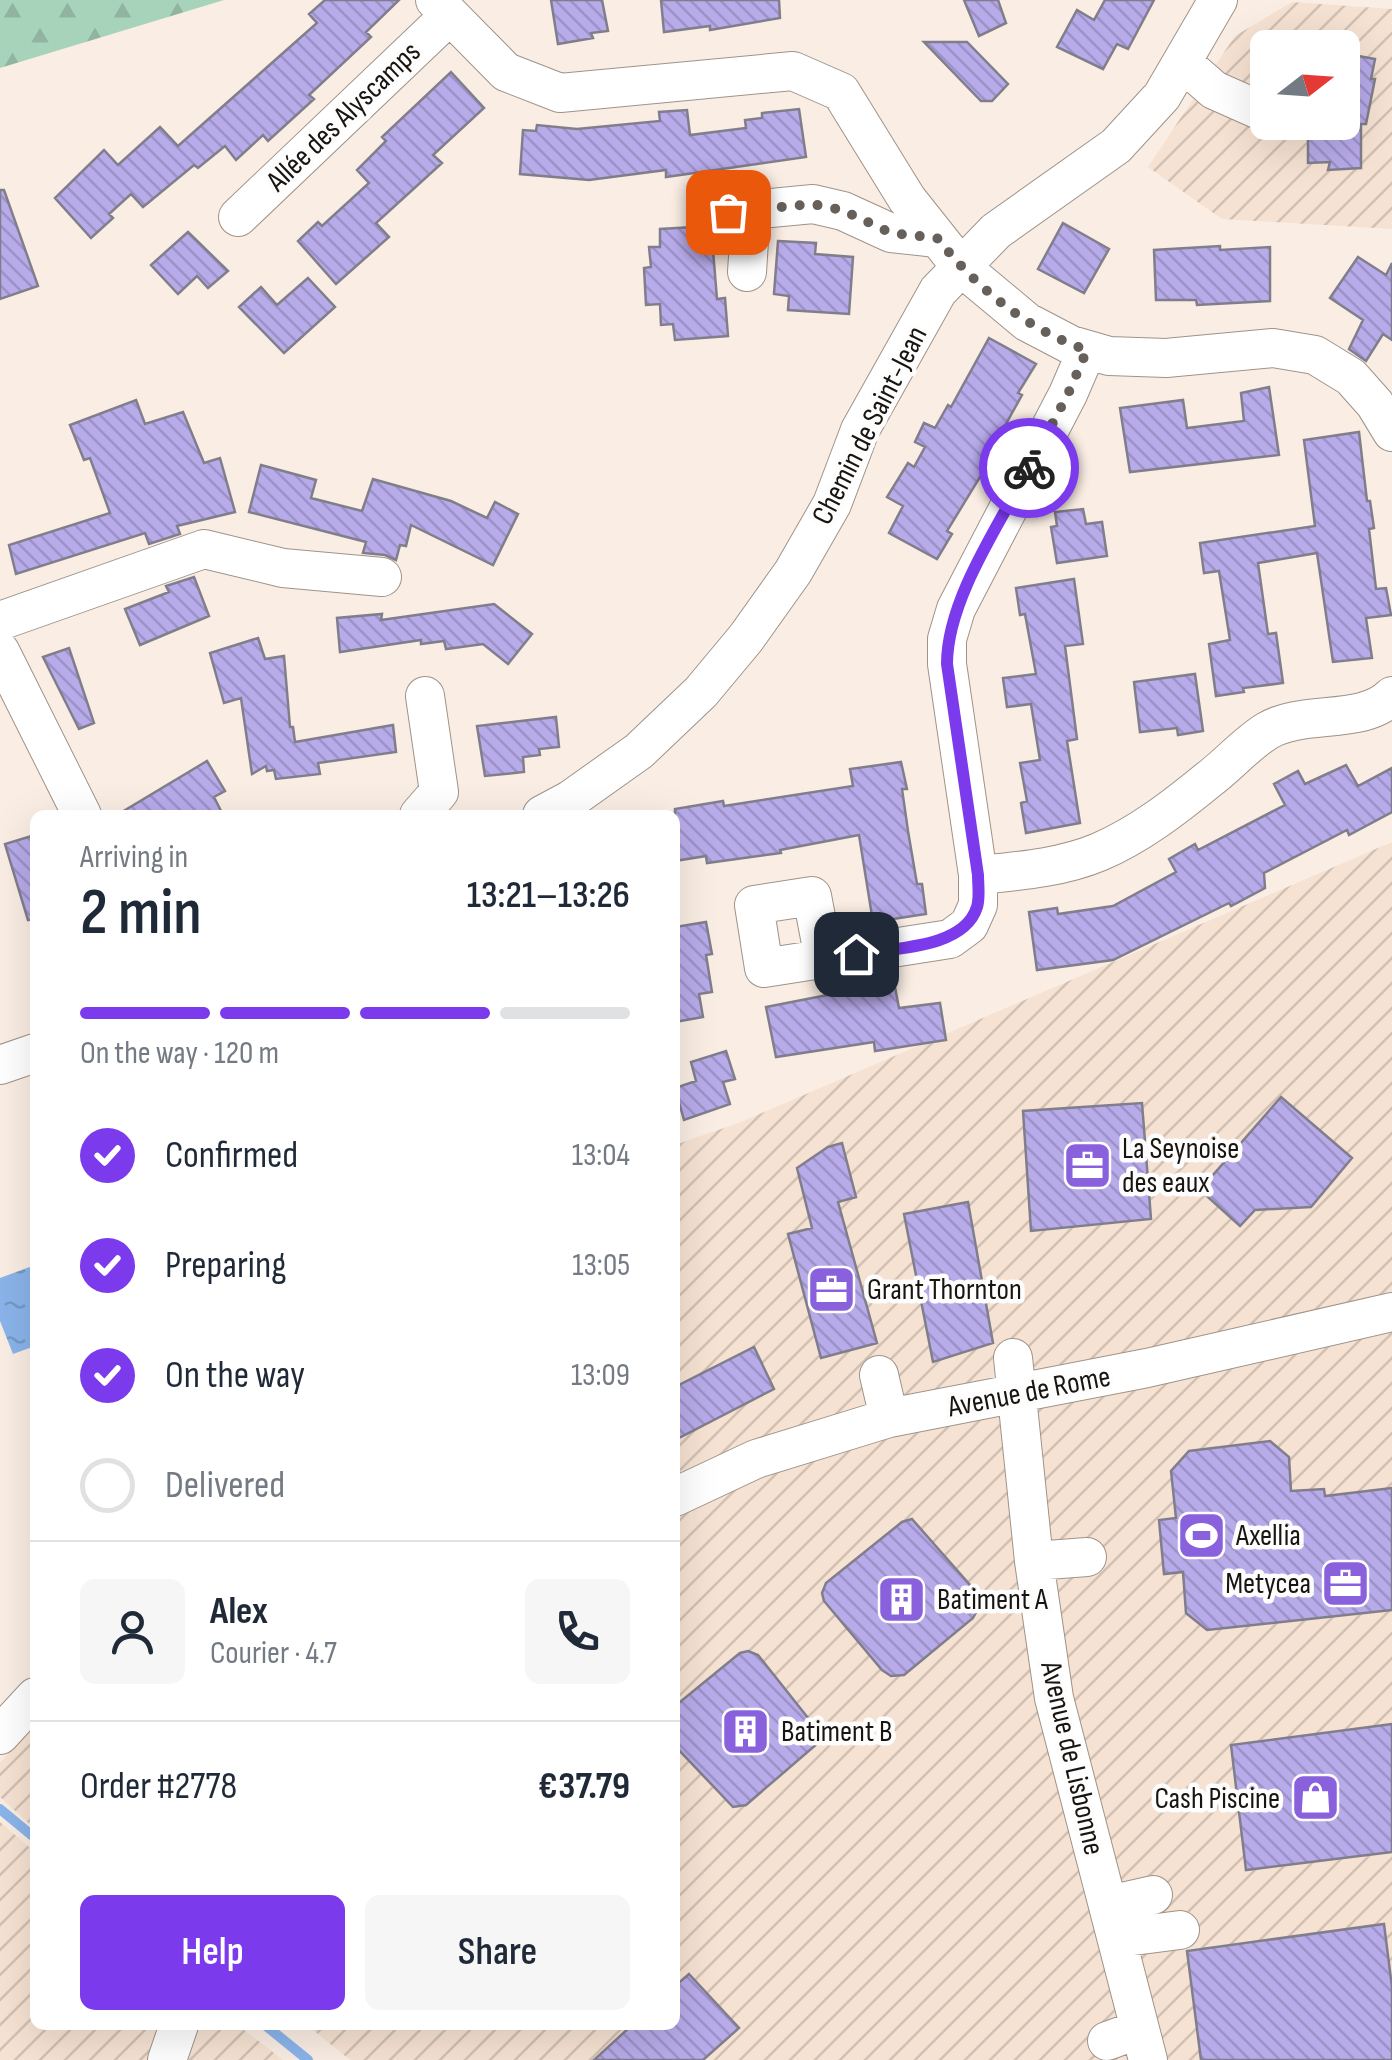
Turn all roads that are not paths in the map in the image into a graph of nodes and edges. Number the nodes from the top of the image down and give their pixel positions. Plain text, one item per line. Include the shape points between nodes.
1 (1218, 0) edge
2 (1244, 0) edge
3 (442, 8) edge
4 (1191, 50) junction
5 (1250, 106) edge
6 (238, 217) dead end
7 (937, 238) junction
8 (960, 268) junction
9 (746, 272) dead end
10 (1087, 350) junction
11 (1392, 432) edge
12 (382, 577) dead end
13 (0, 620) edge
14 (0, 651) edge
15 (425, 696) dead end
16 (1392, 696) edge
17 (79, 810) edge
18 (423, 810) edge
19 (551, 810) edge
20 (978, 875) junction
21 (824, 959) dead end
22 (30, 1055) edge
23 (0, 1065) edge
24 (1392, 1312) edge
25 (880, 1375) dead end
26 (1016, 1375) junction
27 (889, 1418) junction
28 (680, 1501) edge
29 (1087, 1557) dead end
30 (1034, 1561) junction
31 (30, 1702) edge
32 (0, 1735) edge
33 (1153, 1895) dead end
34 (1113, 1922) junction
35 (1180, 1930) dead end
36 (177, 2030) edge
37 (1132, 2043) edge
38 (166, 2060) edge

1 - 4 street, Chemin de Saint-Jean
2 - 4 street, Chemin de Saint-Jean
3 - 6 street, Allée des Alyscamps
3 - 7 street via 506,72 560,93 793,71 842,92
4 - 5 street via 1214,90
4 - 8 street, Chemin de Saint-Jean via 1162,96 1116,146 996,230
7 - 8 street
7 - 9 street via 891,233 812,204 740,212
8 - 10 street via 1027,322
8 - 19 street, Chemin de Saint-Jean via 938,291 893,369 794,572 746,638 639,752
10 - 11 street via 1166,358 1273,348 1314,354 1350,376
10 - 20 street via 947,639
12 - 13 street via 283,568 204,550
14 - 17 street
15 - 18 street via 439,792
16 - 20 street via 1345,715 1269,729 1160,818 1098,852
20 - 21 street via 978,905 969,925 950,938
22 - 23 street
24 - 26 street, Avenue de Rome via 1259,1345
25 - 27 street
26 - 27 street, Avenue de Rome
26 - 30 street, Avenue de Lisbonne
27 - 28 street, Avenue de Rome via 756,1458
29 - 30 street
30 - 34 street, Avenue de Lisbonne via 1054,1698
31 - 32 street
33 - 34 street
34 - 35 street
34 - 37 street, Avenue de Lisbonne
36 - 38 street

